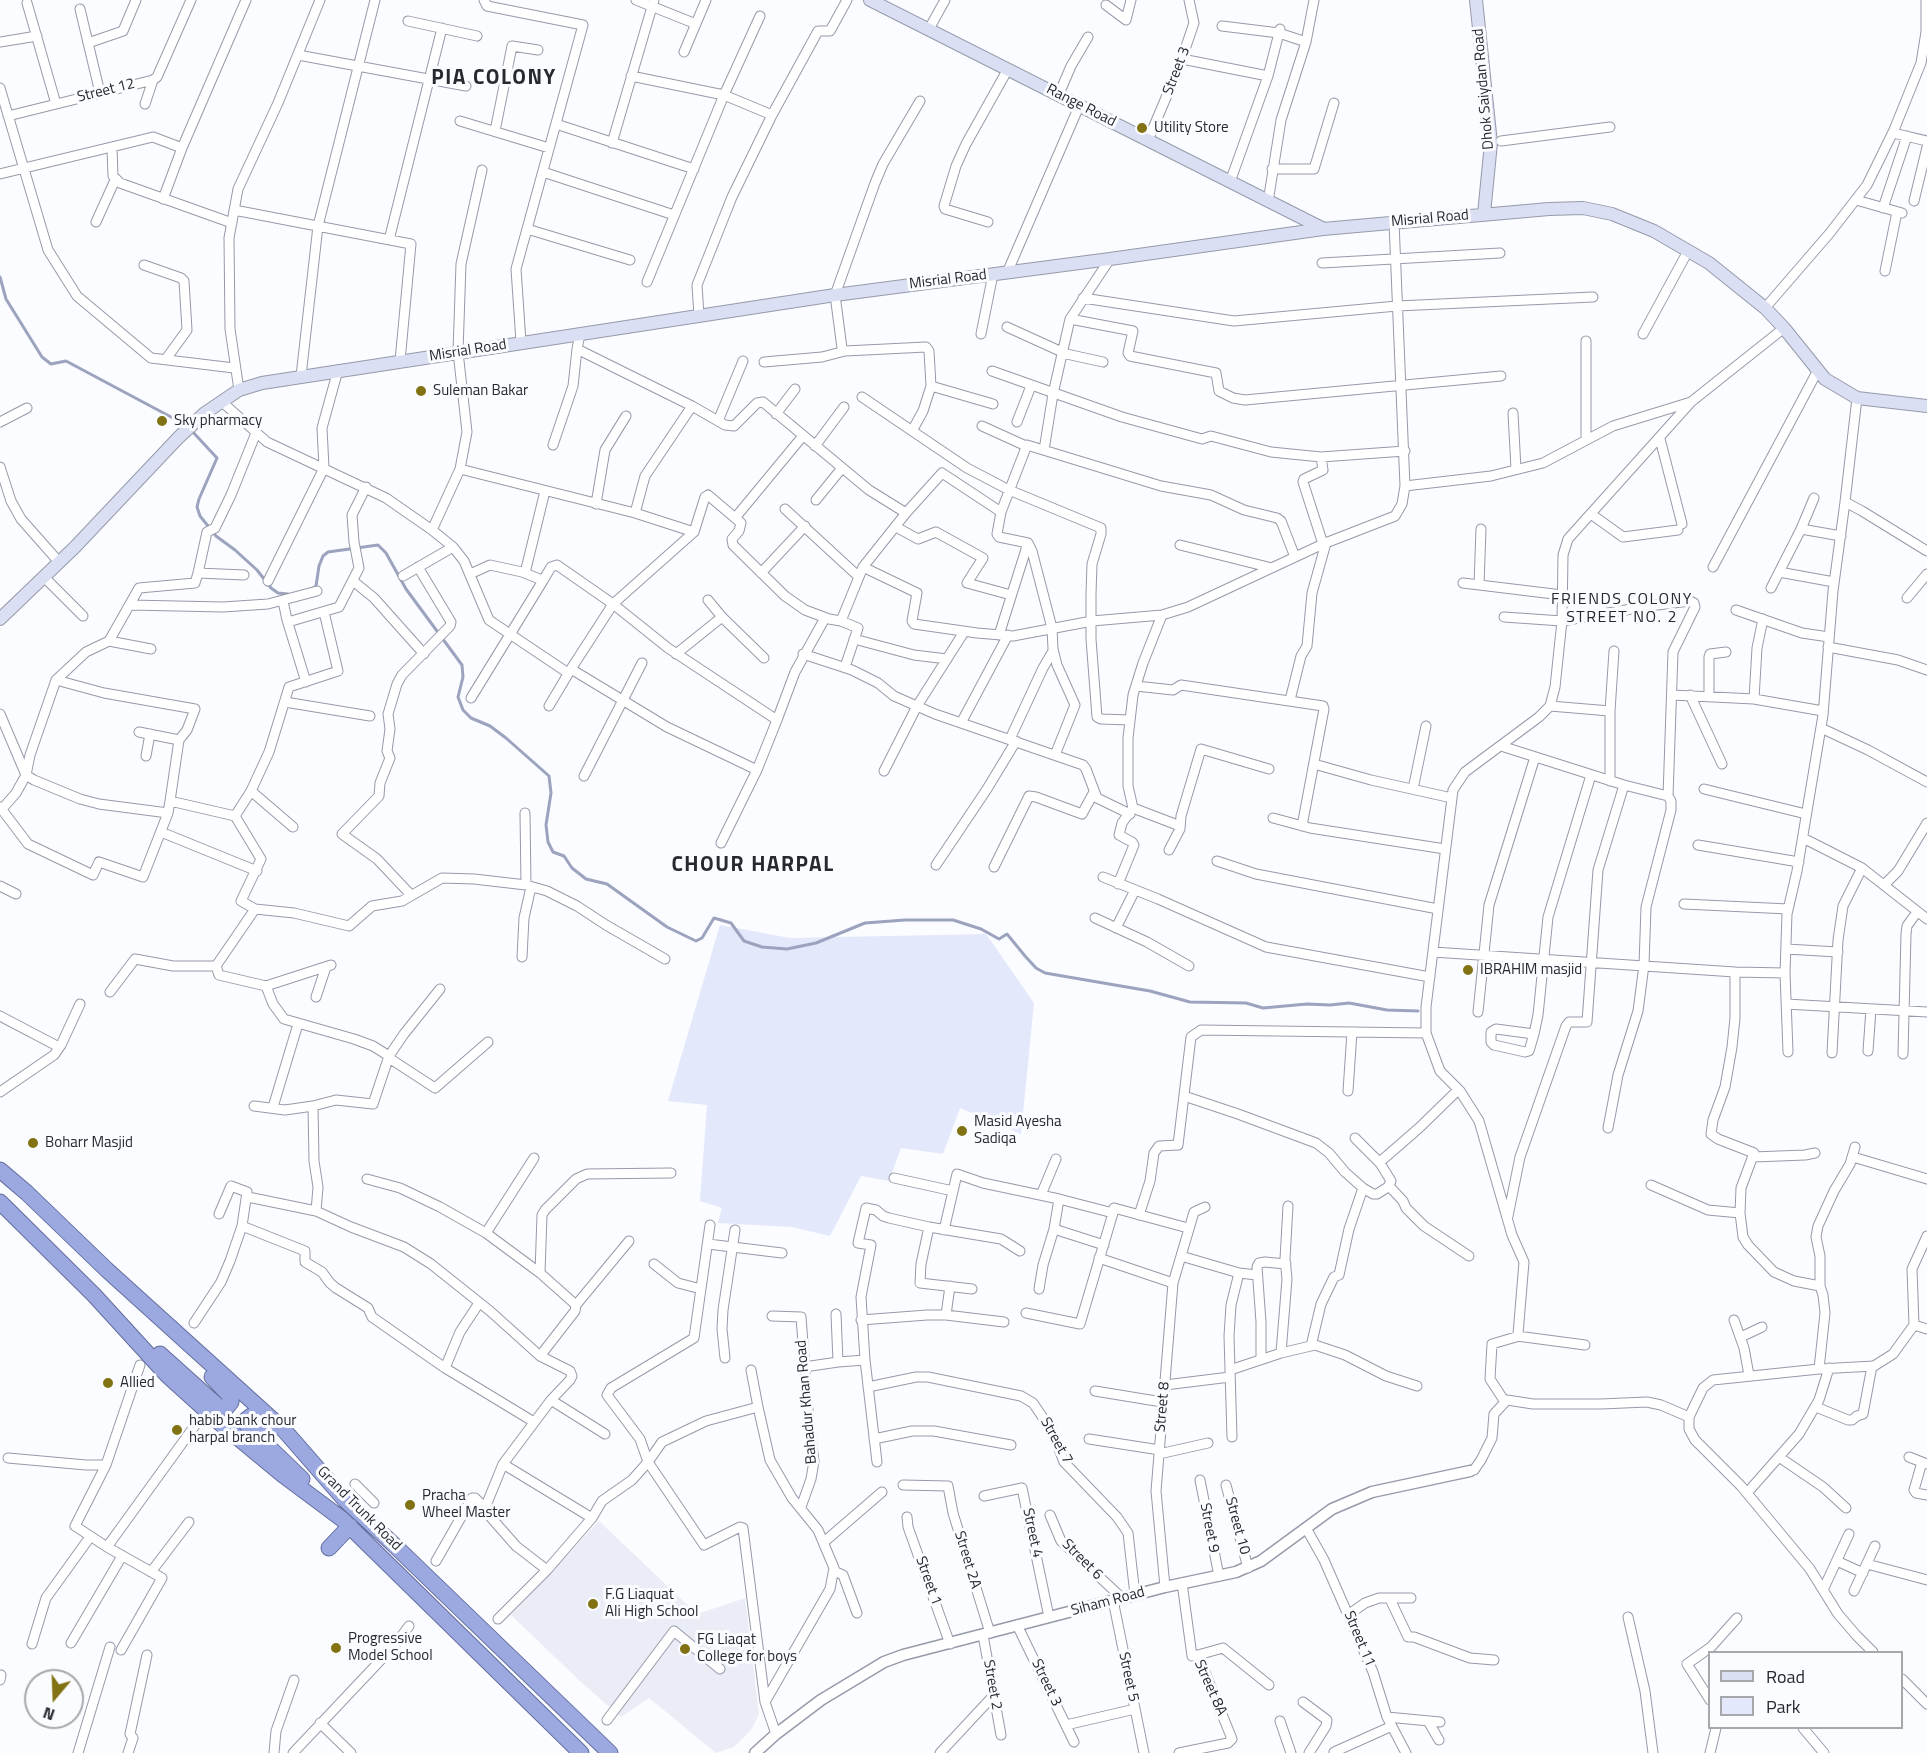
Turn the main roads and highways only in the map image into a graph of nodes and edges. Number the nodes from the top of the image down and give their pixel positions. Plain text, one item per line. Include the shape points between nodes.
1 (870, 0) edge
2 (1476, 0) edge
3 (1484, 214) junction
4 (1323, 229) junction
5 (1925, 404) edge
6 (0, 619) edge
7 (0, 1170) edge
8 (0, 1202) edge
9 (106, 1270) junction
10 (94, 1295) junction
11 (331, 1485) junction
12 (346, 1523) junction
13 (329, 1548) dead end
14 (581, 1753) edge
15 (610, 1753) edge

1 - 4 main road, Range Road
2 - 3 main road, Dhok Saiydan Road via 1491,143
3 - 4 main road, Misrial Road
3 - 5 main road, Misrial Road via 1583,208 1612,214 1654,231 1709,263 1765,308 1825,379 1857,398
4 - 6 main road, Misrial Road via 835,294 262,383 239,390 205,413
7 - 9 highway, Grand Trunk Road
8 - 10 highway, Grand Trunk Road
9 - 10 highway via 229,1395 229,1404 219,1407
9 - 11 highway, Grand Trunk Road via 284,1430
10 - 12 highway, Grand Trunk Road via 168,1376 220,1424
11 - 12 highway via 257,1418 248,1418 248,1427
11 - 15 highway, Grand Trunk Road
12 - 13 highway
12 - 14 highway, Grand Trunk Road

